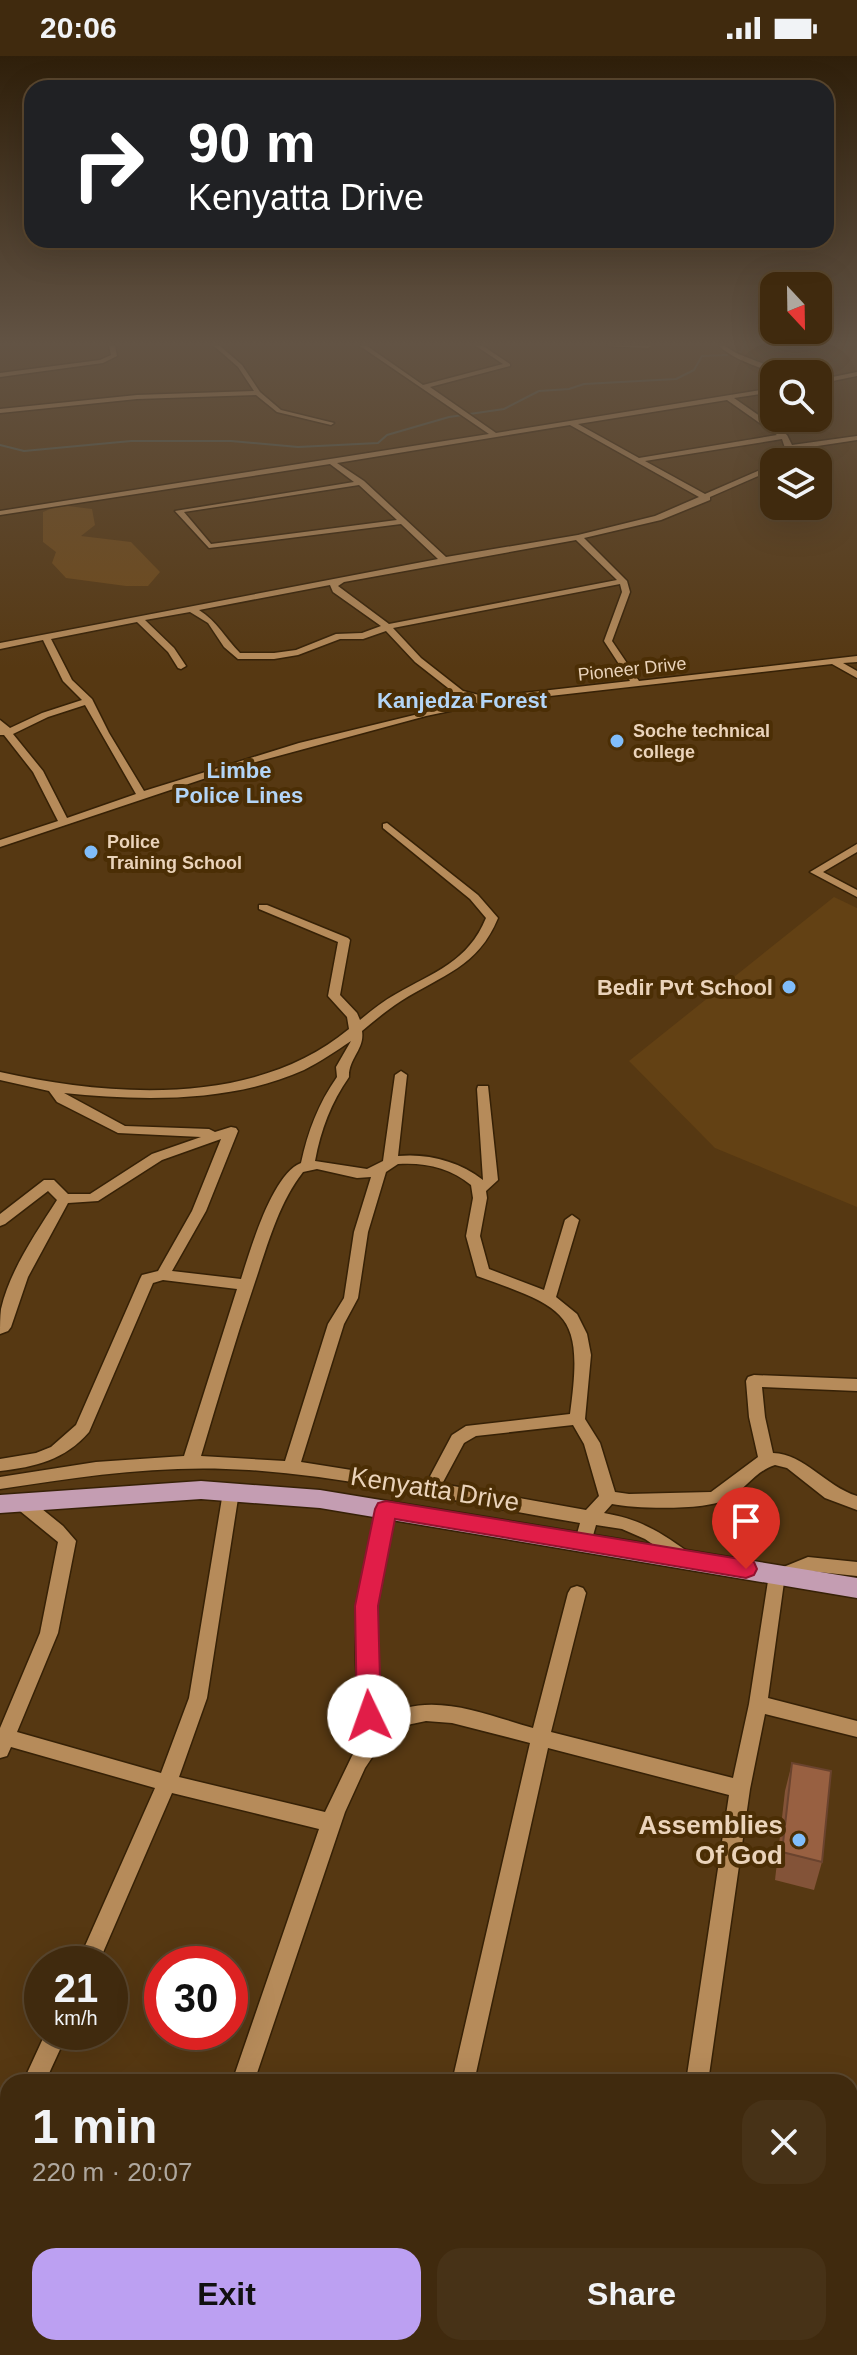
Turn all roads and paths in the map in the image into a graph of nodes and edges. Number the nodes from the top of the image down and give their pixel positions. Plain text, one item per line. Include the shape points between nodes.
1 (384, 453) edge
2 (625, 453) edge
3 (678, 453) edge
4 (637, 460) junction
5 (331, 462) junction
6 (760, 473) edge
7 (361, 483) junction
8 (707, 498) junction
9 (0, 513) edge
10 (400, 522) junction
11 (578, 537) junction
12 (444, 560) junction
13 (341, 580) junction
14 (623, 581) junction
15 (192, 609) junction
16 (141, 621) junction
17 (387, 627) junction
18 (46, 638) junction
19 (0, 646) edge
20 (857, 659) edge
21 (836, 663) junction
22 (181, 666) dead end
23 (857, 675) edge
24 (637, 685) junction
25 (488, 700) junction
26 (88, 701) junction
27 (2, 729) edge
28 (142, 796) junction
29 (64, 822) junction
30 (387, 826) dead end
31 (0, 844) edge
32 (857, 847) edge
33 (857, 894) edge
34 (263, 907) dead end
35 (355, 1029) junction
36 (401, 1075) dead end
37 (0, 1076) edge
38 (53, 1088) junction
39 (483, 1089) dead end
40 (219, 1134) junction
41 (307, 1166) junction
42 (385, 1166) junction
43 (479, 1190) junction
44 (64, 1199) junction
45 (572, 1220) dead end
46 (0, 1221) edge
47 (163, 1275) junction
48 (247, 1285) junction
49 (549, 1297) junction
50 (1, 1331) edge
51 (857, 1385) edge
52 (577, 1419) junction
53 (767, 1460) junction
54 (191, 1461) junction
55 (0, 1465) edge
56 (291, 1469) junction
57 (0, 1483) edge
58 (431, 1490) junction
59 (231, 1492) junction
60 (608, 1497) junction
61 (10, 1502) edge
62 (857, 1503) edge
63 (386, 1509) junction
64 (587, 1530) junction
65 (857, 1569) edge
66 (779, 1574) junction
67 (857, 1588) edge
68 (577, 1593) dead end
69 (758, 1704) junction
70 (857, 1729) edge
71 (378, 1735) junction
72 (541, 1735) junction
73 (2, 1742) edge
74 (167, 1783) junction
75 (740, 1789) junction
76 (331, 1823) junction
77 (95, 1946) edge
78 (49, 2050) edge
79 (38, 2074) edge
80 (246, 2074) edge
81 (465, 2074) edge
82 (698, 2074) edge

1 - 5 street
2 - 4 street
3 - 4 street
4 - 8 street
5 - 7 street
5 - 9 street
6 - 8 street
7 - 10 street
7 - 10 street via 179,511 209,546
8 - 11 street via 658,518
10 - 12 street
11 - 12 street
11 - 14 street
12 - 13 street
13 - 15 street
13 - 17 street via 334,585 336,590
14 - 17 street
14 - 24 street via 626,592 608,641
15 - 16 street
15 - 17 street via 211,621 238,656 287,654 341,635 363,636
16 - 18 street
16 - 22 street
17 - 25 street via 460,693
18 - 19 street
18 - 26 street via 68,681
20 - 21 street, Pioneer Drive
21 - 23 street
21 - 24 street, Pioneer Drive
24 - 25 street, Pioneer Drive
25 - 28 street, Pioneer Drive via 385,722
26 - 27 street
26 - 28 street
27 - 29 street via 38,771
28 - 29 street, Pioneer Drive
29 - 31 street, Pioneer Drive
30 - 35 street via 492,918 486,939 467,959 382,1007
32 - 33 street via 815,872
34 - 35 street via 344,940 334,996 353,1016
35 - 38 street via 326,1053 272,1076 210,1091 93,1093
35 - 41 street via 357,1041 314,1132
36 - 42 street
37 - 38 street
38 - 40 street via 62,1099 123,1130
39 - 43 street via 491,1180
40 - 44 street via 157,1157 93,1198
40 - 47 street via 231,1131 199,1211
41 - 42 street via 367,1174
41 - 48 street via 290,1175
42 - 43 street via 409,1160 455,1170 472,1177
42 - 56 street via 361,1232 351,1298 336,1324
43 - 49 street via 473,1236 482,1272
44 - 46 street via 49,1183
44 - 50 street via 9,1302
45 - 49 street
47 - 48 street
47 - 55 street via 144,1282 73,1442 60,1453
48 - 54 street
49 - 52 street via 573,1317 583,1344
51 - 53 street via 754,1381
52 - 58 street via 472,1430 458,1439
52 - 60 street via 592,1443
53 - 60 street via 724,1495 711,1499
53 - 62 street via 791,1462 829,1492
54 - 56 street
54 - 57 street
56 - 58 street
58 - 64 street
59 - 61 main road, Kenyatta Drive
59 - 63 main road, Kenyatta Drive
59 - 74 street via 198,1698
60 - 64 street
61 - 73 street via 67,1541 49,1633
63 - 64 main road, Kenyatta Drive
63 - 71 street via 367,1606 367,1704
64 - 66 main road, Kenyatta Drive via 685,1560
65 - 66 street via 808,1564
66 - 67 main road, Kenyatta Drive
66 - 69 street
68 - 72 street
69 - 70 street
69 - 75 street
71 - 72 street via 407,1714 429,1711
71 - 76 street via 369,1743
72 - 75 street
72 - 81 street
73 - 74 street
74 - 76 street
74 - 77 street
75 - 82 street
76 - 80 street
78 - 79 street

